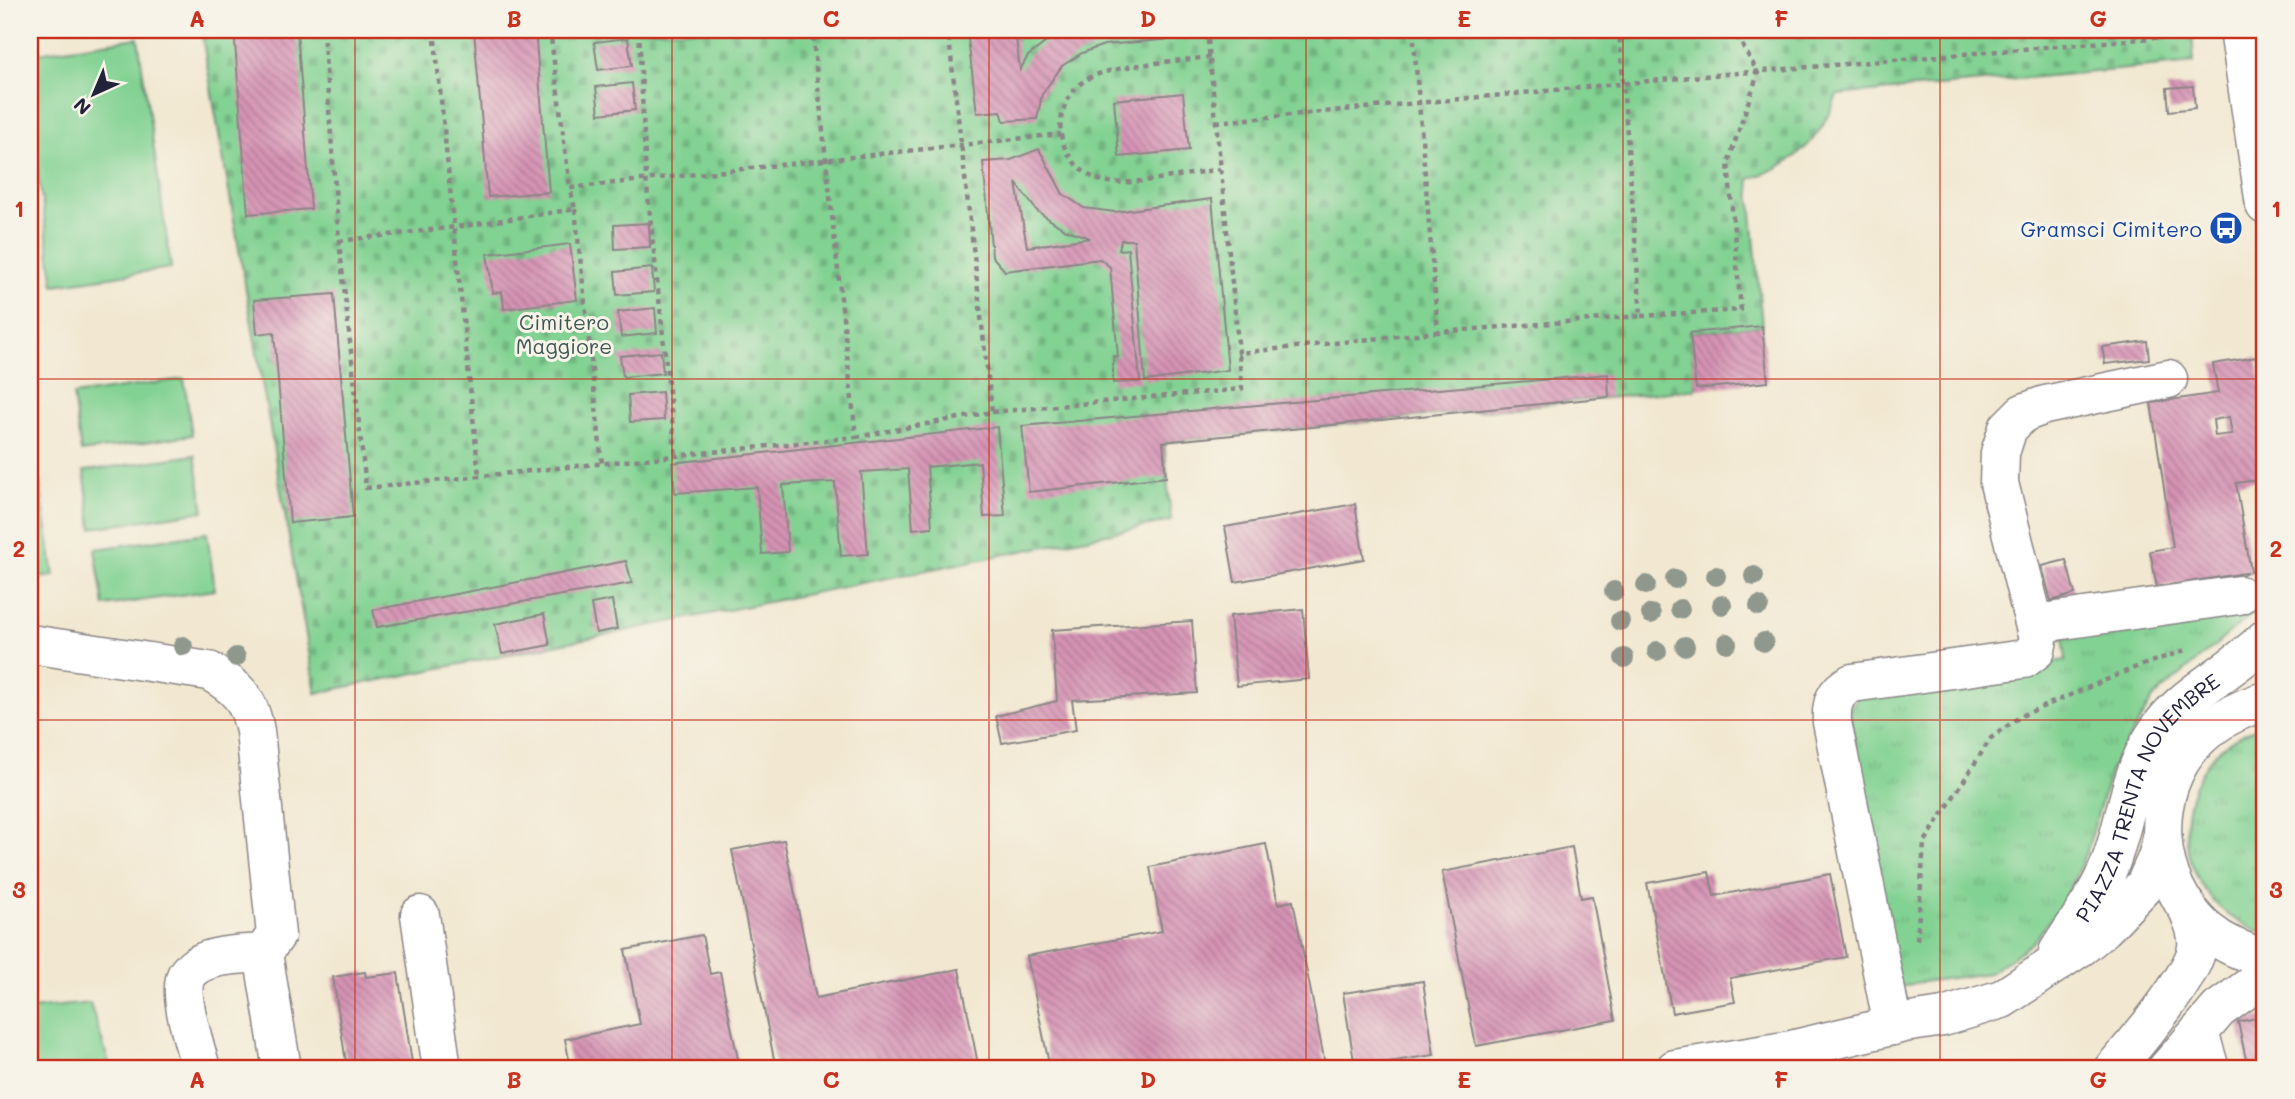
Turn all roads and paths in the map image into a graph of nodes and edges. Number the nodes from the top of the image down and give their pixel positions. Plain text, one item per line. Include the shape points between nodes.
1 (323, 30) edge
2 (434, 30) edge
3 (550, 30) edge
4 (639, 30) edge
5 (812, 30) edge
6 (948, 30) edge
7 (1207, 30) edge
8 (1413, 30) edge
9 (1619, 30) edge
10 (1734, 30) edge
11 (2239, 30) edge
12 (2193, 34) dead end
13 (1210, 57) junction
14 (1758, 73) junction
15 (1624, 85) junction
16 (1419, 103) junction
17 (1216, 122) junction
18 (1061, 134) junction
19 (961, 144) junction
20 (826, 159) junction
21 (1220, 169) junction
22 (646, 178) junction
23 (570, 188) junction
24 (2265, 205) edge
25 (575, 209) junction
26 (456, 227) junction
27 (339, 241) junction
28 (1641, 316) junction
29 (1438, 332) junction
30 (1239, 353) junction
31 (2168, 379) dead end
32 (992, 412) junction
33 (856, 437) junction
34 (676, 456) junction
35 (602, 464) junction
36 (480, 476) junction
37 (2239, 595) dead end
38 (2035, 624) junction
39 (2265, 639) edge
40 (30, 644) edge
41 (2192, 648) dead end
42 (2261, 702) edge
43 (2162, 838) junction
44 (2186, 905) junction
45 (420, 915) dead end
46 (1917, 949) dead end
47 (263, 953) junction
48 (2265, 958) edge
49 (2043, 971) junction
50 (2265, 976) edge
51 (1898, 1025) junction
52 (2199, 1032) junction
53 (201, 1069) edge
54 (282, 1069) edge
55 (442, 1069) edge
56 (1675, 1069) edge
57 (2113, 1069) edge
58 (2167, 1069) edge
59 (2210, 1069) edge

1 - 27 path
2 - 26 path
3 - 23 path
4 - 22 path
5 - 20 path
6 - 19 path
7 - 13 path
8 - 16 path
9 - 15 path
10 - 14 path
11 - 24 street
12 - 14 path
13 - 17 path
13 - 18 path via 1101,72 1085,80 1063,108
14 - 15 path
14 - 28 path via 1728,163 1741,310
15 - 16 path
15 - 28 path
16 - 17 path
16 - 29 path
17 - 21 path
18 - 19 path
18 - 21 path via 1072,162 1104,182
19 - 20 path
19 - 32 path
20 - 22 path
20 - 33 path
21 - 30 path
22 - 23 path
22 - 34 path
23 - 25 path
25 - 26 path
25 - 35 path
26 - 27 path
26 - 36 path
27 - 36 path via 366,488
28 - 29 path
29 - 30 path
30 - 32 path via 1242,389
31 - 38 street via 2031,409 2008,428 2000,453 1999,483
32 - 33 path
33 - 34 path
34 - 35 path
35 - 36 path
37 - 38 street
38 - 51 street via 2038,645 2024,659 1862,681 1845,686 1833,700 1832,722
39 - 49 street, PIAZZA TRENTA NOVEMBRE via 2197,691 2154,735 2137,767 2108,869
40 - 47 street via 209,671 233,685 252,716 255,731 276,935
41 - 46 path via 2021,716 1991,738 1924,843
42 - 43 street, PIAZZA TRENTA NOVEMBRE via 2236,711 2195,741 2169,785
43 - 44 street, PIAZZA TRENTA NOVEMBRE via 2174,886
43 - 49 street, PIAZZA TRENTA NOVEMBRE via 2145,885 2104,928
44 - 48 street, PIAZZA TRENTA NOVEMBRE via 2207,930
44 - 57 street via 2198,945 2191,968
45 - 55 street
47 - 53 street via 212,959 188,973 185,1001
47 - 54 street
49 - 51 street, PIAZZA TRENTA NOVEMBRE via 2002,999
50 - 52 street via 2232,998
51 - 56 street, PIAZZA TRENTA NOVEMBRE via 1791,1050
52 - 58 street
52 - 59 street

